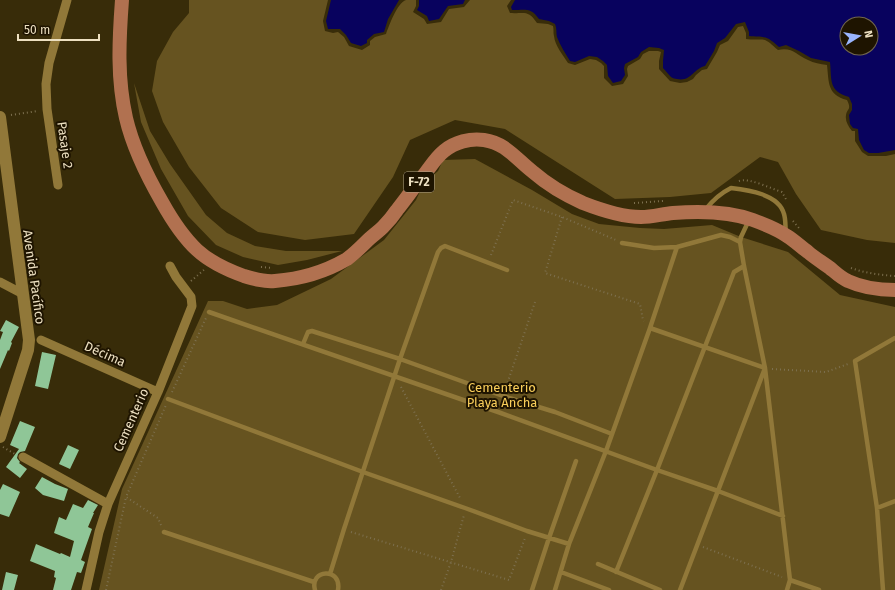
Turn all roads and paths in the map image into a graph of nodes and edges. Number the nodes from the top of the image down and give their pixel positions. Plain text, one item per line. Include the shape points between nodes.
1 (67, 0) edge
2 (122, 0) edge
3 (47, 109) junction
4 (4, 117) edge
5 (58, 185) dead end
6 (704, 213) junction
7 (562, 217) junction
8 (750, 218) junction
9 (786, 234) junction
10 (740, 242) junction
11 (622, 243) joint
12 (677, 247) junction
13 (213, 262) junction
14 (488, 263) junction
15 (170, 266) dead end
16 (744, 266) junction
17 (260, 267) dead end
18 (273, 268) dead end
19 (507, 270) dead end
20 (0, 282) edge
21 (185, 287) junction
22 (895, 290) edge
23 (23, 294) junction
24 (535, 302) dead end
25 (209, 312) joint
26 (650, 328) junction
27 (895, 338) edge
28 (41, 340) dead end
29 (303, 344) junction
30 (704, 346) junction
31 (400, 359) junction
32 (854, 361) junction
33 (766, 368) junction
34 (395, 376) junction
35 (158, 392) junction
36 (503, 396) junction
37 (168, 400) junction
38 (612, 434) junction
39 (0, 436) edge
40 (0, 446) edge
41 (606, 451) junction
42 (23, 458) joint
43 (576, 461) dead end
44 (657, 470) junction
45 (363, 472) junction
46 (718, 491) junction
47 (126, 497) junction
48 (895, 501) edge
49 (108, 504) junction
50 (466, 508) junction
51 (877, 508) junction
52 (783, 516) junction
53 (344, 530) junction
54 (527, 531) junction
55 (164, 532) joint
56 (549, 538) junction
57 (569, 544) junction
58 (697, 545) junction
59 (451, 562) junction
60 (598, 564) dead end
61 (561, 572) junction
62 (616, 572) junction
63 (330, 574) junction
64 (790, 580) junction
65 (314, 582) junction
66 (86, 590) edge
67 (106, 590) edge
68 (315, 590) edge
69 (338, 590) edge
70 (441, 590) edge
71 (532, 590) edge
72 (555, 590) edge
73 (609, 590) edge
74 (660, 590) edge
75 (680, 590) edge
76 (787, 590) edge
77 (819, 590) edge
78 (883, 590) edge

1 - 3 street, Pasaje 2 via 49,63 46,84
2 - 13 main road, F-72 via 119,71 132,140 173,222 184,237
3 - 4 path, Pasaje 2
3 - 5 street, Pasaje 2
4 - 23 street, Avenida Pacífico
6 - 8 main road, F-72 via 730,213
6 - 9 lane via 710,203 731,188 750,191 771,198 781,207
6 - 13 main road, F-72 via 671,213 640,217 599,208 569,196 545,182 500,145 485,140 469,140 453,145 440,155 385,226 358,250 333,266 308,276 272,282 237,274
7 - 11 path
7 - 14 path via 513,200
7 - 26 path via 545,273 640,304 643,320
8 - 9 main road, F-72
8 - 10 lane
9 - 22 main road, F-72 via 846,280 864,287
10 - 12 lane via 721,235
10 - 16 lane
11 - 12 lane via 654,248
12 - 26 lane
13 - 21 path
14 - 19 lane
14 - 31 lane via 445,246 441,248
15 - 21 street, Cementerio
16 - 30 lane via 734,272
16 - 33 lane
17 - 18 path
20 - 23 street
21 - 35 street, Cementerio via 191,296 192,306
23 - 39 street, Avenida Pacífico via 28,350
24 - 36 path
25 - 29 lane
25 - 37 path
26 - 30 lane
26 - 38 lane
27 - 32 lane
28 - 35 street, Décima
29 - 31 lane via 308,332 312,331
29 - 34 lane
30 - 33 lane
30 - 44 lane
31 - 34 lane
31 - 36 lane
32 - 33 path via 826,372
32 - 51 lane
33 - 46 lane
33 - 52 lane
34 - 41 lane
34 - 45 lane
34 - 50 path
35 - 49 street, Cementerio
36 - 38 lane via 555,412
37 - 45 lane
37 - 47 path
38 - 41 lane
40 - 42 path
41 - 44 lane
41 - 57 lane
42 - 49 street
43 - 56 lane
44 - 46 lane
44 - 62 lane
45 - 50 lane
45 - 53 lane
46 - 52 lane
46 - 58 lane
47 - 55 path via 158,518
47 - 67 path
48 - 51 lane
49 - 66 street, Cementerio
50 - 54 lane
50 - 59 path
51 - 78 lane
52 - 64 lane
53 - 59 path
53 - 63 lane
54 - 56 lane
54 - 59 path via 509,580
55 - 65 lane
56 - 57 lane
56 - 71 lane
57 - 61 lane
58 - 64 path
58 - 75 lane
59 - 70 path
60 - 62 lane
61 - 72 lane
61 - 73 lane
62 - 74 lane
63 - 65 lane via 320,574
63 - 69 lane via 338,581
64 - 76 lane
64 - 77 lane
65 - 68 lane

